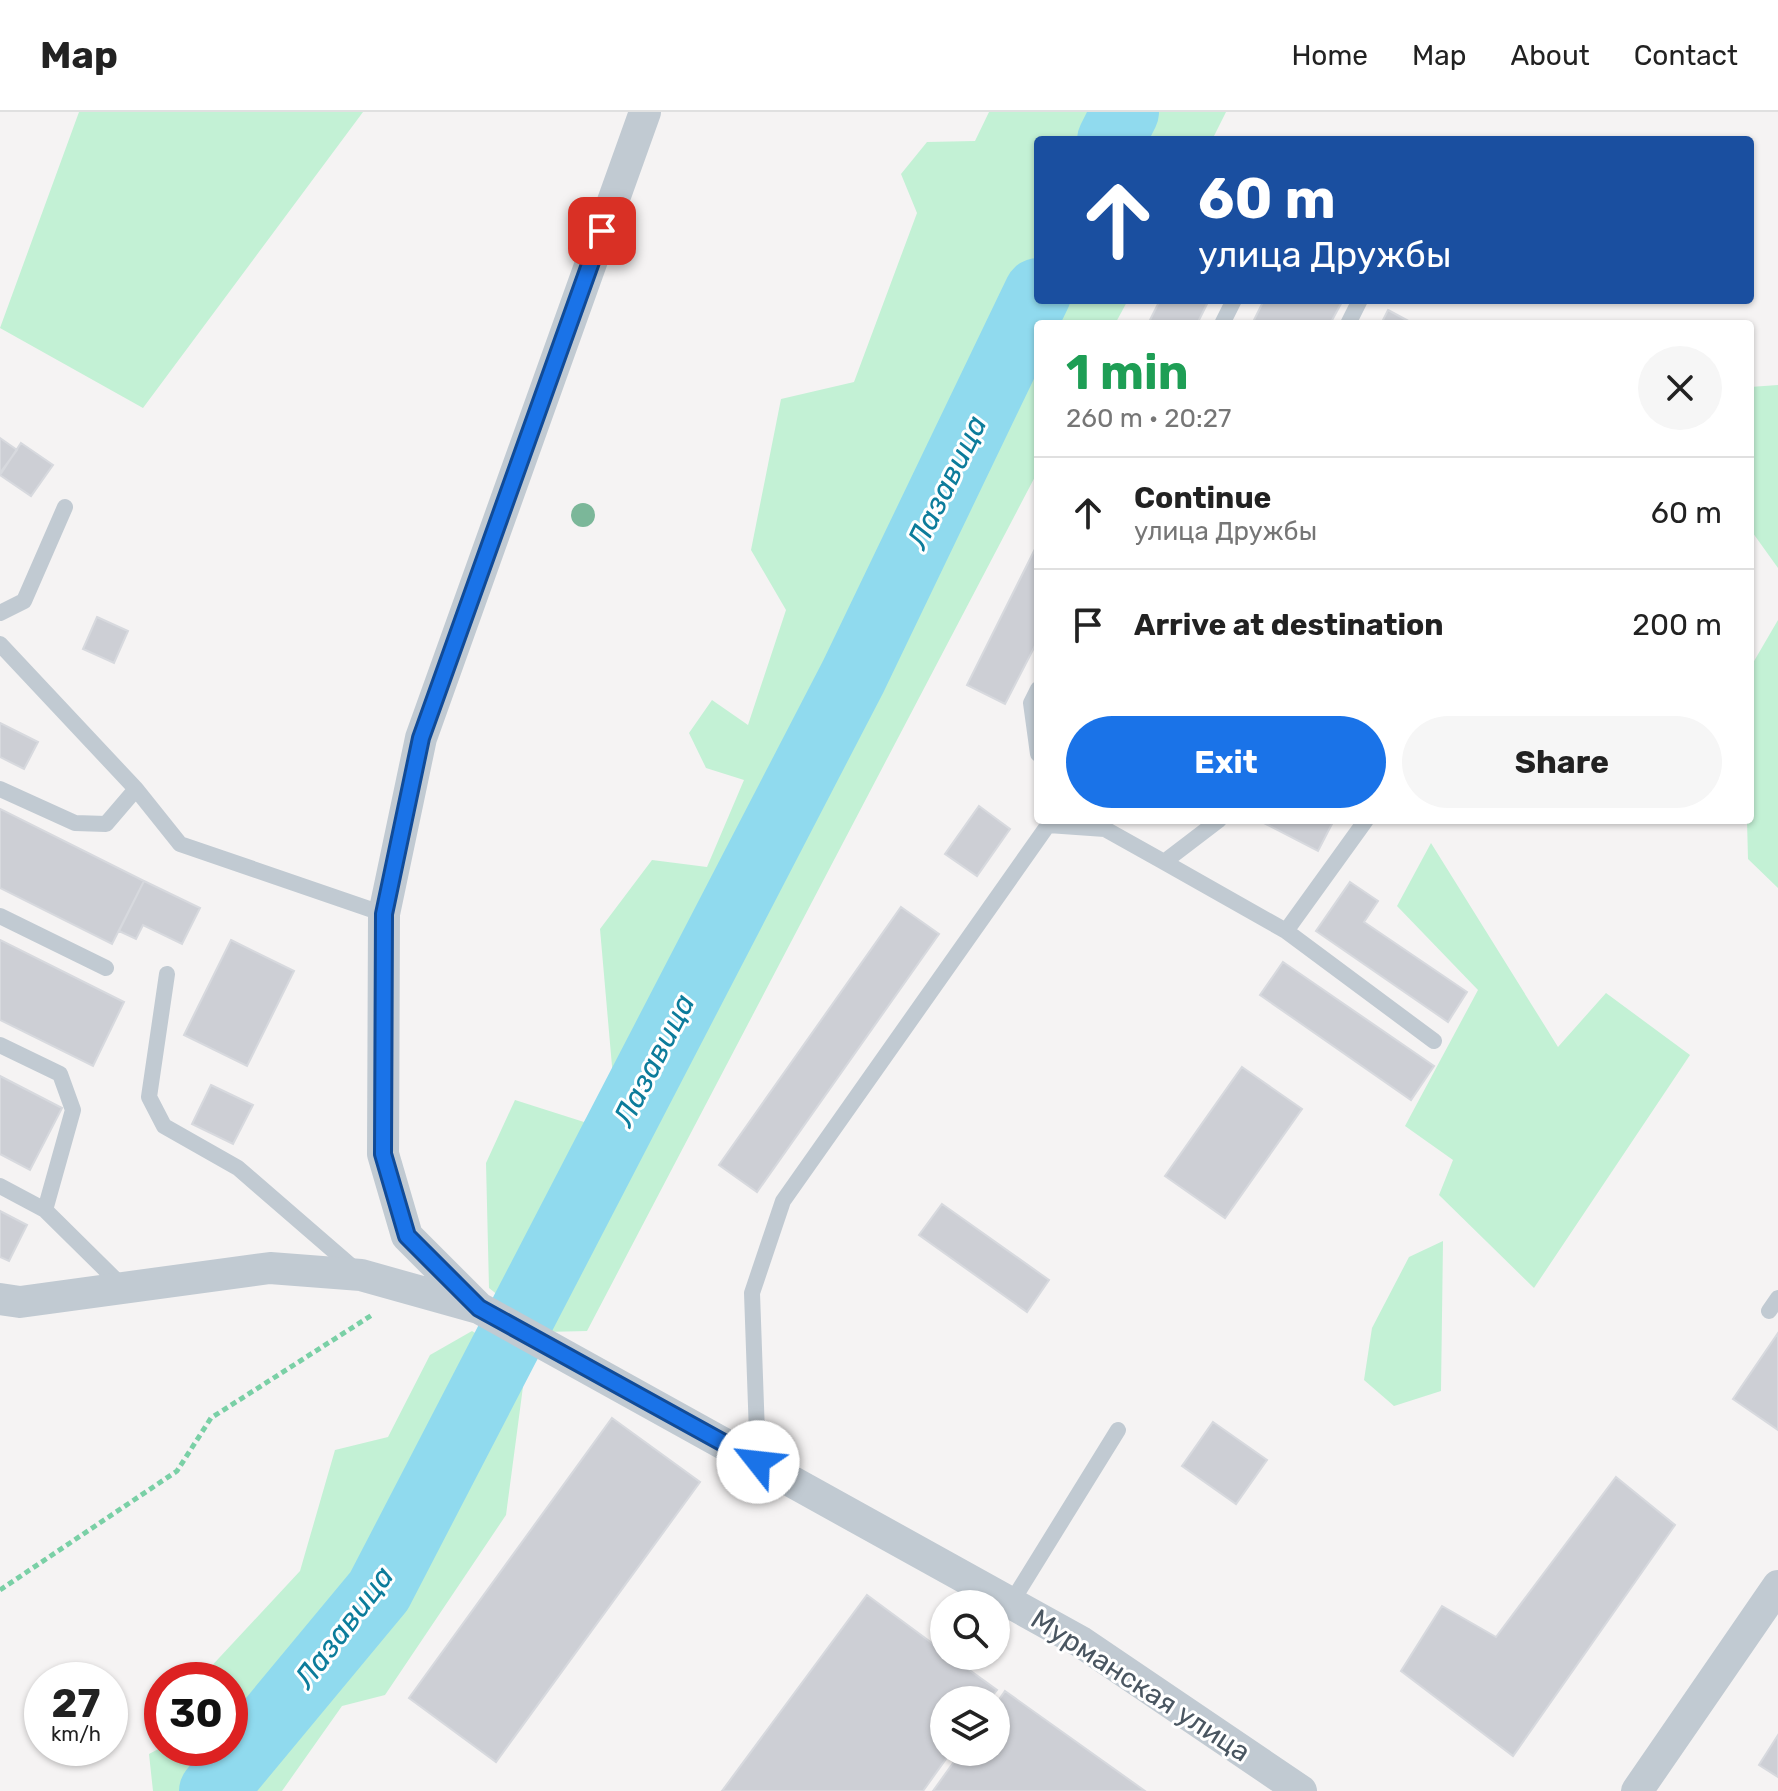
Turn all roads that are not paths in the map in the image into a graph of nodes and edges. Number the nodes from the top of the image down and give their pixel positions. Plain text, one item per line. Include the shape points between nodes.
1 (645, 112) edge
2 (65, 507) dead end
3 (0, 613) edge
4 (0, 644) edge
5 (1034, 697) edge
6 (1034, 725) edge
7 (0, 789) edge
8 (136, 789) junction
9 (1046, 824) edge
10 (1077, 824) edge
11 (1214, 824) edge
12 (1363, 824) edge
13 (1107, 825) edge
14 (1164, 862) junction
15 (384, 914) junction
16 (0, 916) edge
17 (1286, 931) junction
18 (106, 968) dead end
19 (167, 974) dead end
20 (1434, 1041) dead end
21 (0, 1045) edge
22 (0, 1186) edge
23 (45, 1210) junction
24 (361, 1275) junction
25 (124, 1288) junction
26 (0, 1299) edge
27 (479, 1308) junction
28 (1118, 1430) dead end
29 (758, 1462) junction
30 (1778, 1586) edge
31 (1011, 1603) junction
32 (1301, 1791) edge
33 (1637, 1791) edge

1 - 15 street via 421,738
2 - 3 lane via 24,601
4 - 8 lane
5 - 6 lane
7 - 8 lane via 75,823 106,824
8 - 15 lane via 180,844
9 - 29 lane via 783,1201 752,1293
10 - 13 lane
11 - 14 lane
12 - 17 lane
13 - 14 lane
14 - 17 lane
15 - 27 street via 383,1154 407,1236
16 - 18 lane
17 - 20 lane
19 - 24 lane via 149,1097 164,1126 238,1168
21 - 23 lane via 60,1074 73,1110
22 - 23 lane
23 - 25 lane
24 - 25 street, Мурманская улица via 270,1268
24 - 27 street, Мурманская улица
25 - 26 street, Мурманская улица via 20,1302
27 - 29 street, Мурманская улица
28 - 31 lane
29 - 31 street, Мурманская улица
30 - 33 street
31 - 32 street, Мурманская улица via 1081,1642

